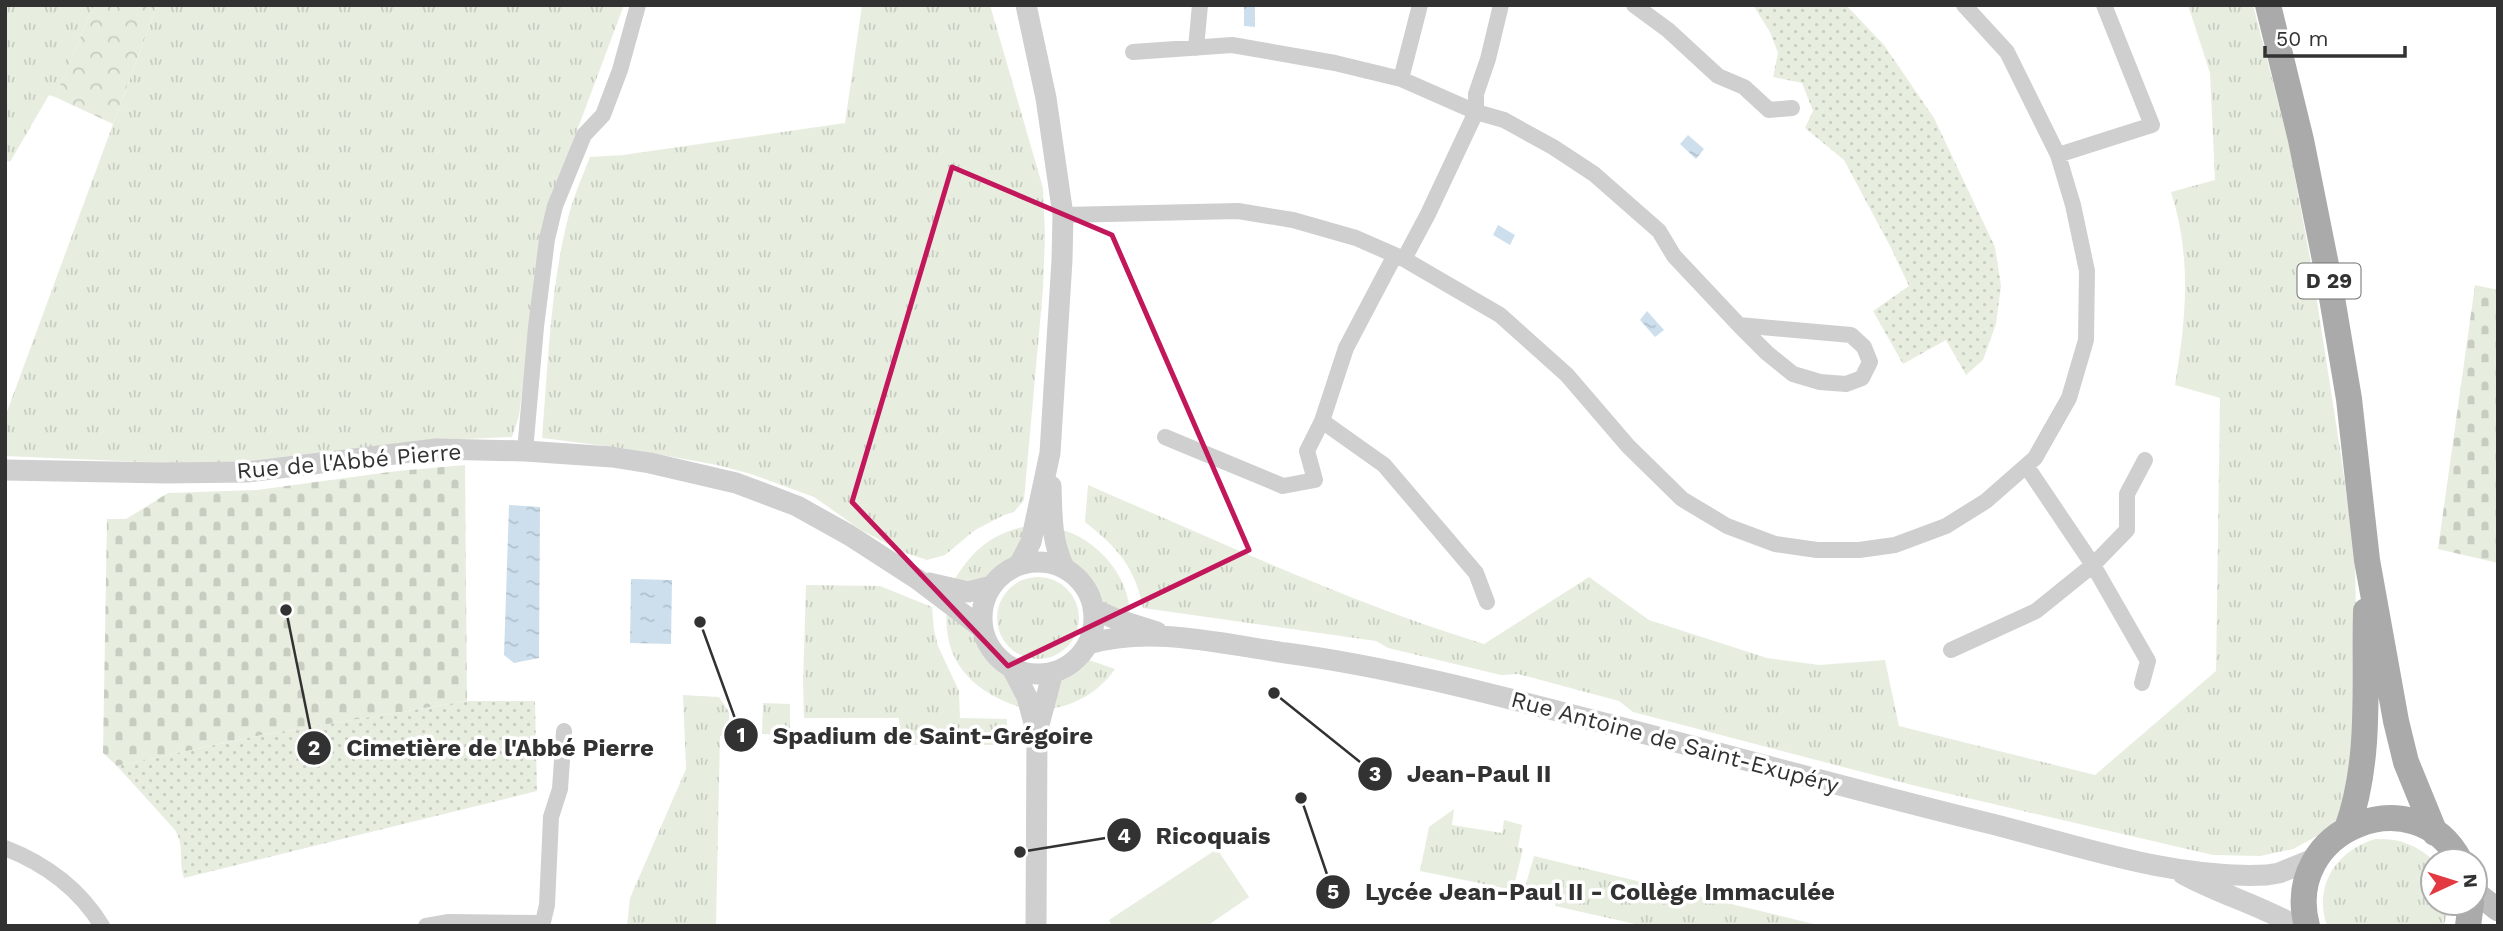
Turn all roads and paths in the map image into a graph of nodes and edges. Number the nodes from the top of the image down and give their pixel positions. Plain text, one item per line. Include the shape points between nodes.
1 (638, 5) edge
2 (1026, 5) edge
3 (1200, 5) edge
4 (1420, 5) edge
5 (1501, 5) edge
6 (1634, 5) edge
7 (1964, 5) edge
8 (2104, 5) edge
9 (2268, 5) edge
10 (1196, 48) junction
11 (1133, 52) dead end
12 (1401, 79) junction
13 (1792, 108) dead end
14 (1476, 112) junction
15 (2057, 155) junction
16 (1063, 215) junction
17 (1399, 258) junction
18 (1739, 325) junction
19 (1322, 421) junction
20 (1165, 437) dead end
21 (525, 451) junction
22 (1049, 453) junction
23 (2145, 460) dead end
24 (2027, 467) junction
25 (5, 470) edge
26 (2367, 560) junction
27 (1019, 565) junction
28 (2093, 565) junction
29 (1065, 569) junction
30 (916, 579) junction
31 (992, 586) junction
32 (1487, 602) dead end
33 (1093, 609) junction
34 (983, 629) junction
35 (1171, 637) junction
36 (1088, 644) junction
37 (1951, 650) dead end
38 (1012, 668) junction
39 (1053, 673) junction
40 (2142, 684) dead end
41 (564, 731) dead end
42 (1037, 734) junction
43 (2347, 829) junction
44 (2435, 833) junction
45 (2450, 847) edge
46 (5, 848) edge
47 (2316, 858) junction
48 (2175, 870) junction
49 (542, 924) edge
50 (102, 926) edge
51 (426, 926) edge
52 (1036, 926) edge
53 (2296, 926) edge
54 (2307, 926) edge

1 - 21 street via 603,115 584,135 555,206 536,327
2 - 16 street via 1046,98
3 - 10 street
4 - 12 street
5 - 14 street via 1476,94
6 - 13 street via 1718,76 1744,87 1769,110
7 - 15 street via 2007,52
8 - 15 street via 2152,125
9 - 26 main road, D 29 via 2331,292 2349,398
10 - 11 street
10 - 12 street via 1232,46
12 - 14 street
14 - 17 street via 1428,214
14 - 18 street via 1504,120 1594,174 1659,231 1674,256
15 - 24 street via 2087,271 2086,340 2069,398
16 - 17 street via 1238,211 1356,238
16 - 22 street
17 - 19 street via 1346,348
17 - 24 street via 1500,315 1567,374 1628,446 1682,499 1727,526 1775,544 1831,550 1895,545 1946,526
18 - 18 street via 1793,374 1820,382 1846,384 1862,378 1870,362 1864,347 1851,335
19 - 20 street via 1307,451 1315,480 1283,486
19 - 32 street via 1384,465 1476,573
21 - 25 street, Rue de l'Abbé Pierre via 436,449 247,472
21 - 30 street, Rue de l'Abbé Pierre via 612,457 736,484 797,506
22 - 27 street via 1031,542
22 - 29 street via 1053,534
23 - 28 street via 2127,494 2127,530
24 - 28 street
26 - 43 main road, D 29 via 2362,769
26 - 44 main road, D 29 via 2396,722 2406,762
27 - 29 street via 1042,562
27 - 31 street
28 - 37 street via 2036,611
28 - 40 street via 2148,661
29 - 33 street via 1081,582
30 - 31 street, Rue de l'Abbé Pierre via 956,591
30 - 34 street, Rue de l'Abbé Pierre
31 - 34 street via 983,607
33 - 35 street, Rue Antoine de Saint-Exupéry
33 - 36 street
34 - 38 street via 993,652
35 - 36 street, Rue Antoine de Saint-Exupéry via 1117,638
35 - 48 street, Rue Antoine de Saint-Exupéry via 1335,660 1447,682
36 - 39 street via 1074,662
38 - 39 street
38 - 42 street via 1027,697
39 - 42 street
41 - 49 street via 561,789 551,817
42 - 52 street
43 - 44 main road via 2382,818 2400,819
43 - 47 main road
44 - 45 main road
46 - 50 street via 53,872 90,906
47 - 48 street, Rue Antoine de Saint-Exupéry via 2267,875
47 - 54 main road via 2304,895
48 - 53 street, Rue Antoine de Saint-Exupéry
49 - 51 street via 449,922

